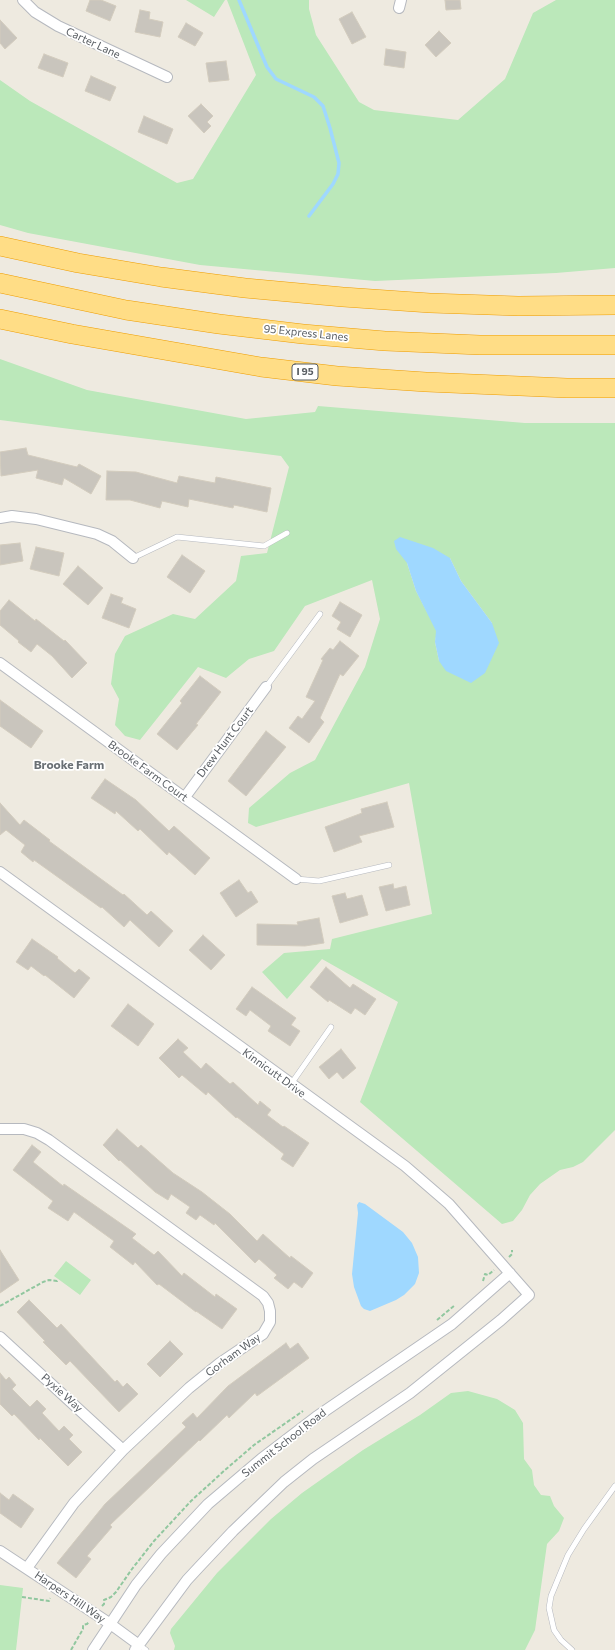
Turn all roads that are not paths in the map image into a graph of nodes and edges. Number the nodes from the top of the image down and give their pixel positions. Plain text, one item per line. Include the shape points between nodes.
1 (24, 0) edge
2 (167, 77) dead end
3 (0, 246) edge
4 (0, 284) edge
5 (615, 304) edge
6 (0, 318) edge
7 (615, 345) edge
8 (615, 388) edge
9 (0, 518) edge
10 (287, 533) dead end
11 (133, 558) joint
12 (320, 614) dead end
13 (0, 663) edge
14 (266, 687) joint
15 (184, 797) junction
16 (389, 865) dead end
17 (0, 872) edge
18 (296, 879) joint
19 (331, 1026) dead end
20 (290, 1085) junction
21 (0, 1129) edge
22 (510, 1273) junction
23 (0, 1337) edge
24 (123, 1450) junction
25 (615, 1486) edge
26 (0, 1551) edge
27 (27, 1568) junction
28 (109, 1623) junction
29 (140, 1648) edge
30 (93, 1650) edge
31 (572, 1650) edge

1 - 2 street, Carter Lane via 40,16 58,26
3 - 5 highway via 153,276 244,288 430,303 518,306
4 - 7 highway, 95 Express Lanes via 126,310 303,334 480,345
6 - 8 highway, I 95 via 72,334 261,367 337,376 426,382
9 - 11 street via 12,516 36,519 96,534 112,541
10 - 11 lane via 264,546 177,537
12 - 14 lane
13 - 15 street, Brooke Farm Court
14 - 15 street, Drew Hunt Court
15 - 18 street, Brooke Farm Court
16 - 18 lane via 319,881
17 - 20 street, Kinnicutt Drive
19 - 20 lane
20 - 22 street, Kinnicutt Drive via 433,1189
21 - 24 street, Gorham Way via 24,1129 48,1140 262,1296 268,1303 270,1322 263,1334 189,1388
22 - 28 street, Summit School Road via 452,1324 316,1417 208,1504 136,1584
22 - 29 street, Kinnicutt Drive via 529,1295 410,1393 313,1459 284,1482 187,1580
23 - 24 street, Pyxie Way
24 - 27 street, Gorham Way via 74,1502
25 - 31 lane via 568,1555 551,1596 550,1613 554,1630
26 - 27 street, Harpers Hill Way
27 - 28 street, Harpers Hill Way
28 - 29 street, Harpers Hill Way
28 - 30 street, Summit School Road

